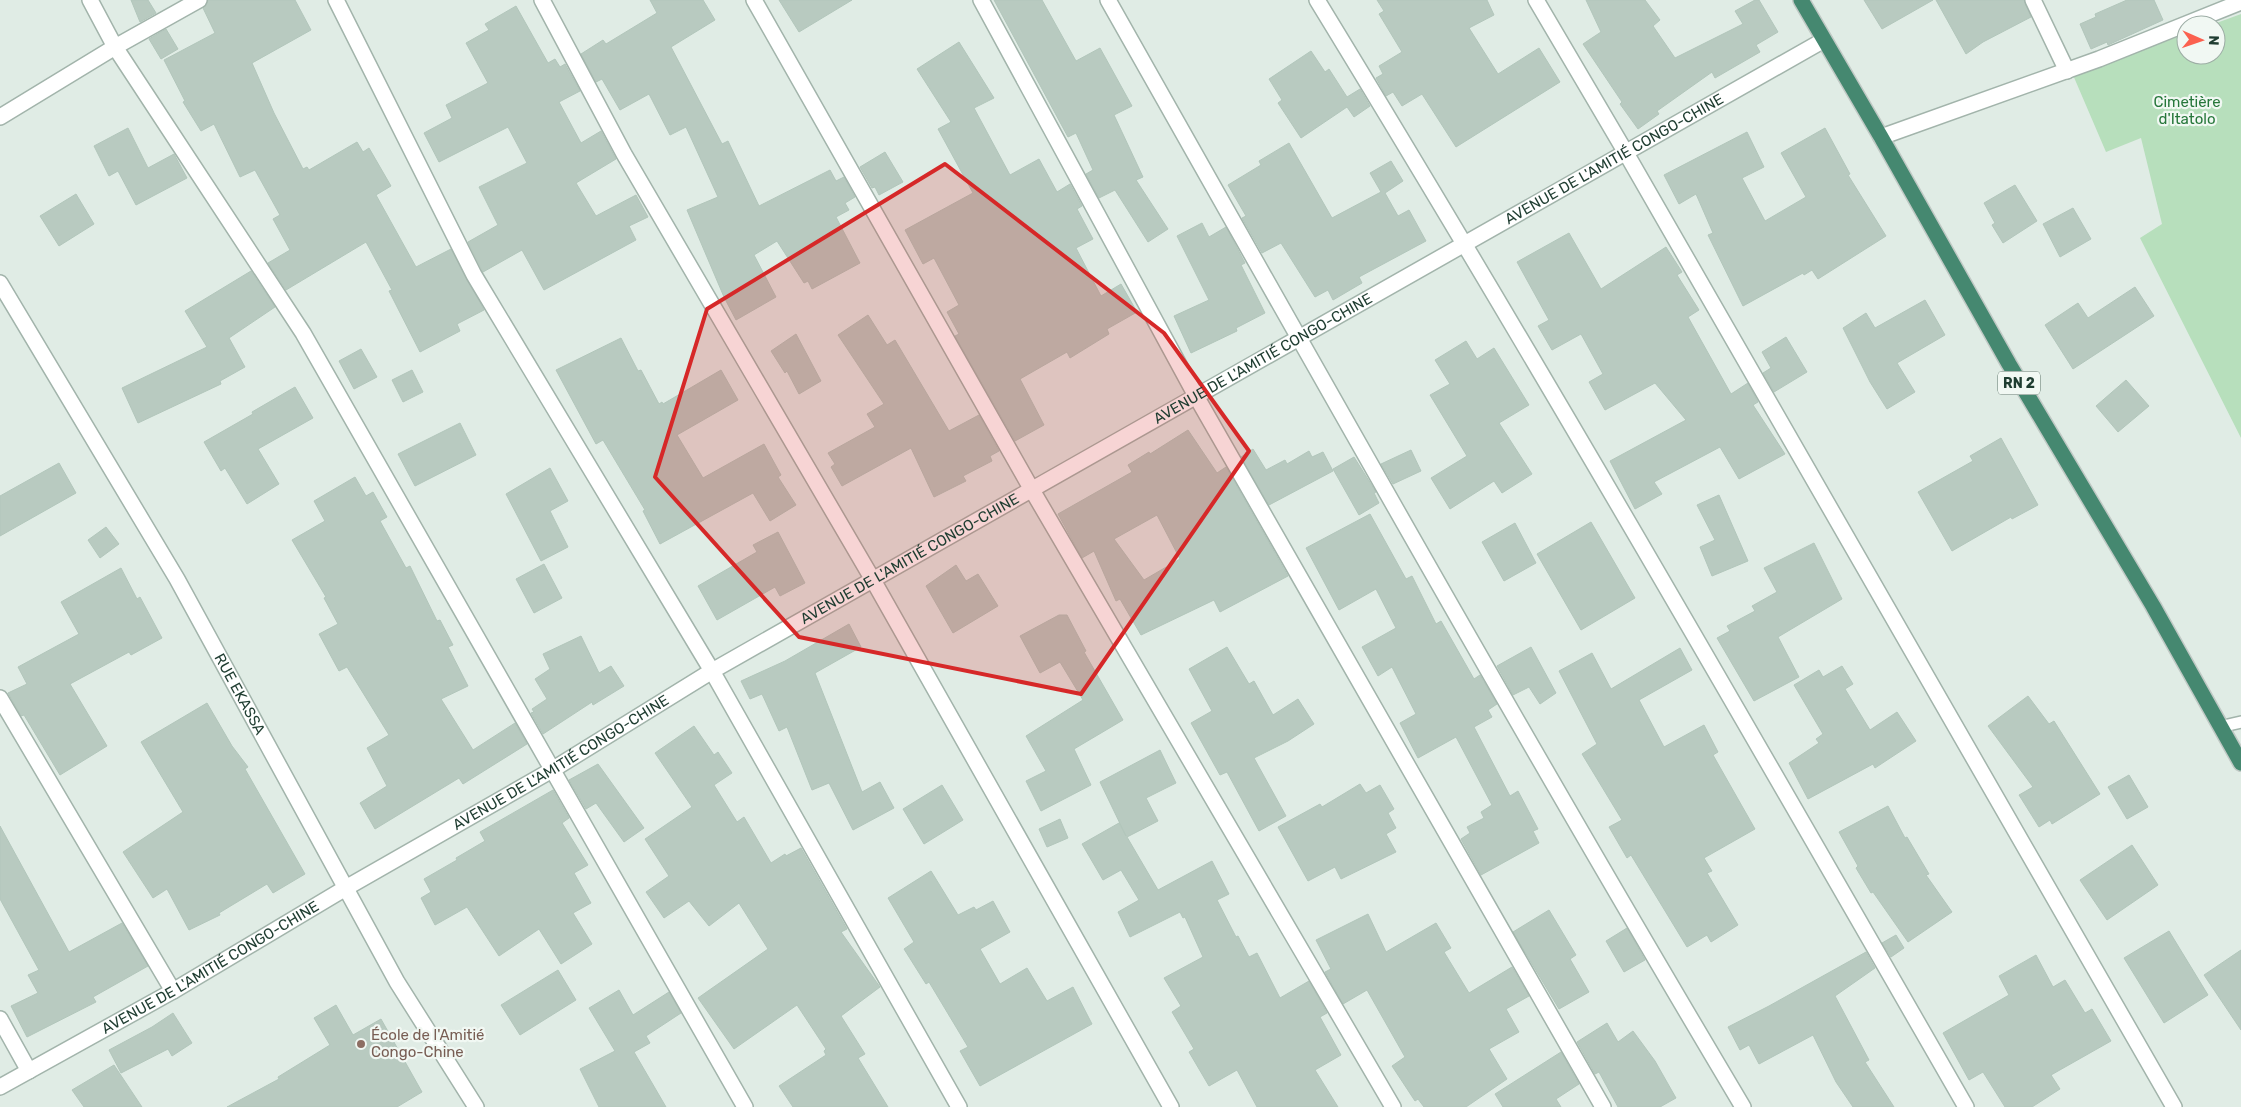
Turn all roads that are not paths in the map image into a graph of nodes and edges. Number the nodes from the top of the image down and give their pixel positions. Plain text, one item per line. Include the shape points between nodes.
1 (90, 0) edge
2 (199, 0) edge
3 (336, 0) edge
4 (542, 0) edge
5 (754, 0) edge
6 (981, 0) edge
7 (1108, 0) edge
8 (1318, 0) edge
9 (1536, 0) edge
10 (1801, 0) edge
11 (2033, 0) edge
12 (2240, 1) edge
13 (1824, 40) junction
14 (115, 47) junction
15 (2067, 71) junction
16 (0, 117) edge
17 (1881, 137) junction
18 (1626, 152) junction
19 (1466, 243) junction
20 (0, 283) edge
21 (1299, 338) junction
22 (1196, 396) junction
23 (1032, 490) junction
24 (873, 580) junction
25 (712, 671) junction
26 (0, 698) edge
27 (2241, 722) edge
28 (2219, 727) junction
29 (2241, 763) edge
30 (552, 770) junction
31 (344, 889) junction
32 (173, 991) junction
33 (0, 1019) edge
34 (29, 1071) junction
35 (0, 1087) edge
36 (476, 1107) edge
37 (745, 1107) edge
38 (959, 1107) edge
39 (1172, 1107) edge
40 (1392, 1107) edge
41 (1603, 1107) edge
42 (1743, 1107) edge
43 (1966, 1107) edge
44 (2174, 1107) edge

1 - 14 street
2 - 14 street
3 - 25 street via 474,274
4 - 24 street via 624,154
5 - 23 street
6 - 22 street
7 - 21 street
8 - 19 street
9 - 18 street
10 - 13 highway, RN 2
11 - 15 street
12 - 15 street
13 - 17 highway, RN 2
13 - 18 street, AVENUE DE L'AMITIÉ CONGO-CHINE
14 - 16 street
14 - 30 street via 303,332
15 - 17 street
17 - 28 highway, RN 2 via 2009,364 2153,606
18 - 19 street, AVENUE DE L'AMITIÉ CONGO-CHINE
18 - 44 street
19 - 21 street, AVENUE DE L'AMITIÉ CONGO-CHINE
19 - 43 street
20 - 31 street, RUE EKASSA via 176,579
21 - 22 street, AVENUE DE L'AMITIÉ CONGO-CHINE
21 - 42 street via 1648,948
22 - 23 street, AVENUE DE L'AMITIÉ CONGO-CHINE
22 - 41 street
23 - 24 street, AVENUE DE L'AMITIÉ CONGO-CHINE
23 - 40 street
24 - 25 street, AVENUE DE L'AMITIÉ CONGO-CHINE
24 - 39 street
25 - 30 street, AVENUE DE L'AMITIÉ CONGO-CHINE
25 - 38 street
26 - 32 street
27 - 28 lane
28 - 29 highway, RN 2
30 - 31 street, AVENUE DE L'AMITIÉ CONGO-CHINE
30 - 37 street
31 - 32 street, AVENUE DE L'AMITIÉ CONGO-CHINE
31 - 36 street, RUE EKASSA via 396,982
32 - 34 street, AVENUE DE L'AMITIÉ CONGO-CHINE
33 - 34 street
34 - 35 street, AVENUE DE L'AMITIÉ CONGO-CHINE

